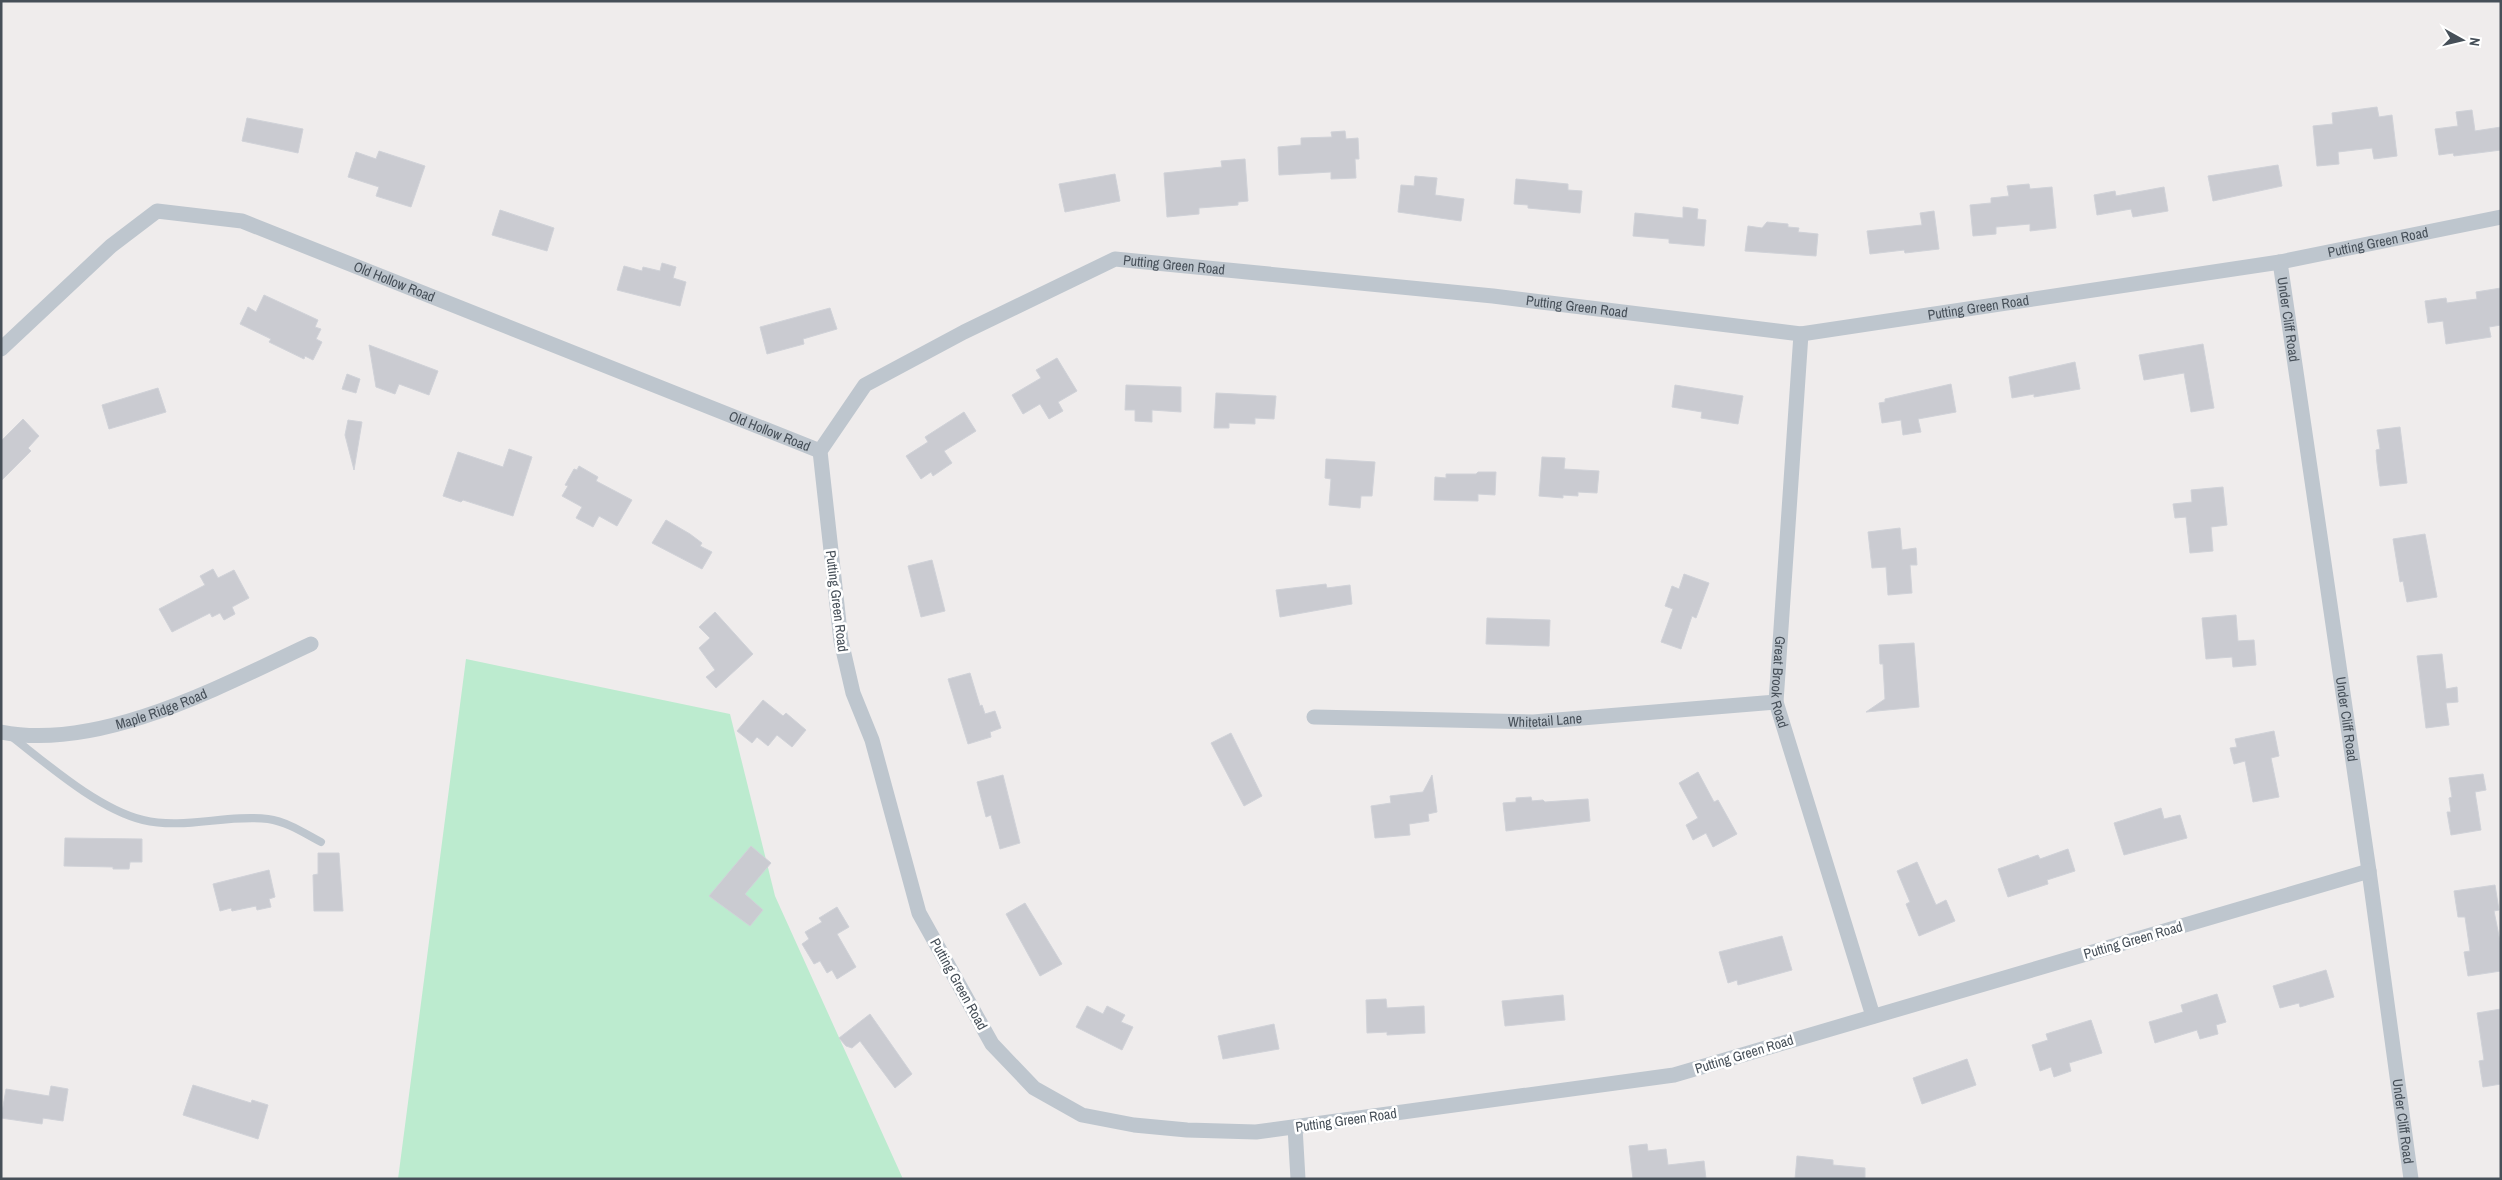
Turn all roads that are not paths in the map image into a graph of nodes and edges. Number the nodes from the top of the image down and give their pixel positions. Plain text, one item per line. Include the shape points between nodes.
1 (2501, 217) edge
2 (2280, 262) junction
3 (1800, 334) junction
4 (1, 349) edge
5 (820, 450) junction
6 (312, 644) dead end
7 (1776, 702) junction
8 (1314, 717) dead end
9 (4, 732) edge
10 (321, 842) dead end
11 (2369, 871) junction
12 (1873, 1016) junction
13 (1295, 1127) junction
14 (1298, 1179) edge
15 (2411, 1179) edge

1 - 2 street, Putting Green Road
2 - 3 street, Putting Green Road
2 - 11 street, Under Cliff Road
3 - 5 street, Putting Green Road via 1493,296 1115,259 964,332 865,385
3 - 7 street, Great Brook Road
4 - 5 street, Old Hollow Road via 111,246 157,211 242,221
5 - 13 street, Putting Green Road via 840,641 852,694 872,740 919,913 992,1044 1034,1088 1082,1115 1134,1125 1187,1130 1256,1132
6 - 9 street, Maple Ridge Road via 134,720 96,729 37,736
7 - 8 street, Whitetail Lane via 1532,722
7 - 12 street, Great Brook Road
9 - 10 lane via 58,774 102,802 142,820 185,823 269,819 292,826
11 - 12 street, Putting Green Road
11 - 15 street, Under Cliff Road
12 - 13 street, Putting Green Road via 1674,1075
13 - 14 street

